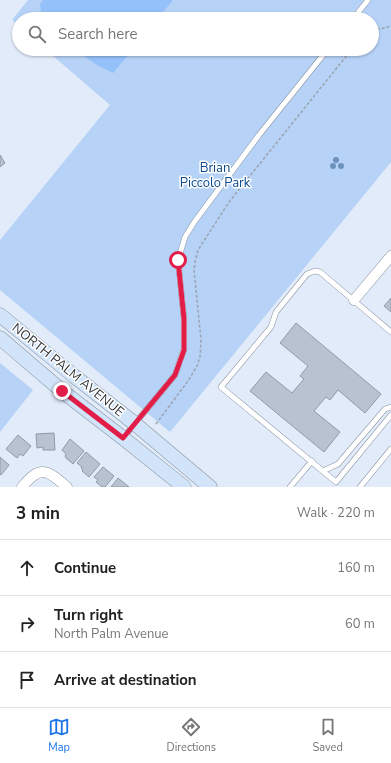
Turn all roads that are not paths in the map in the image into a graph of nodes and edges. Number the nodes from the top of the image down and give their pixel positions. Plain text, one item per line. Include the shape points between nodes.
1 (368, 0) edge
2 (359, 12) edge
3 (322, 56) edge
4 (391, 256) edge
5 (354, 300) junction
6 (0, 315) edge
7 (391, 332) edge
8 (0, 338) edge
9 (391, 408) edge
10 (391, 415) edge
11 (134, 423) junction
12 (123, 438) junction
13 (391, 450) edge
14 (312, 461) junction
15 (323, 471) junction
16 (22, 487) edge
17 (67, 487) edge
18 (184, 487) edge
19 (210, 487) edge
20 (290, 487) edge
21 (360, 487) edge

1 - 2 lane
3 - 11 lane via 259,135 185,237 178,260 184,319 184,350 175,375
4 - 5 street
5 - 7 lane
5 - 14 lane via 320,272 307,274 276,312 271,327 221,387
6 - 11 main road, NORTH PALM AVENUE
8 - 12 main road, NORTH PALM AVENUE via 62,391
9 - 15 lane via 384,409 338,464
10 - 15 lane via 336,482
11 - 12 lane
11 - 19 main road, NORTH PALM AVENUE
12 - 18 main road, NORTH PALM AVENUE
13 - 21 lane
14 - 15 lane
14 - 20 lane
16 - 17 street via 35,473 41,472 47,472

